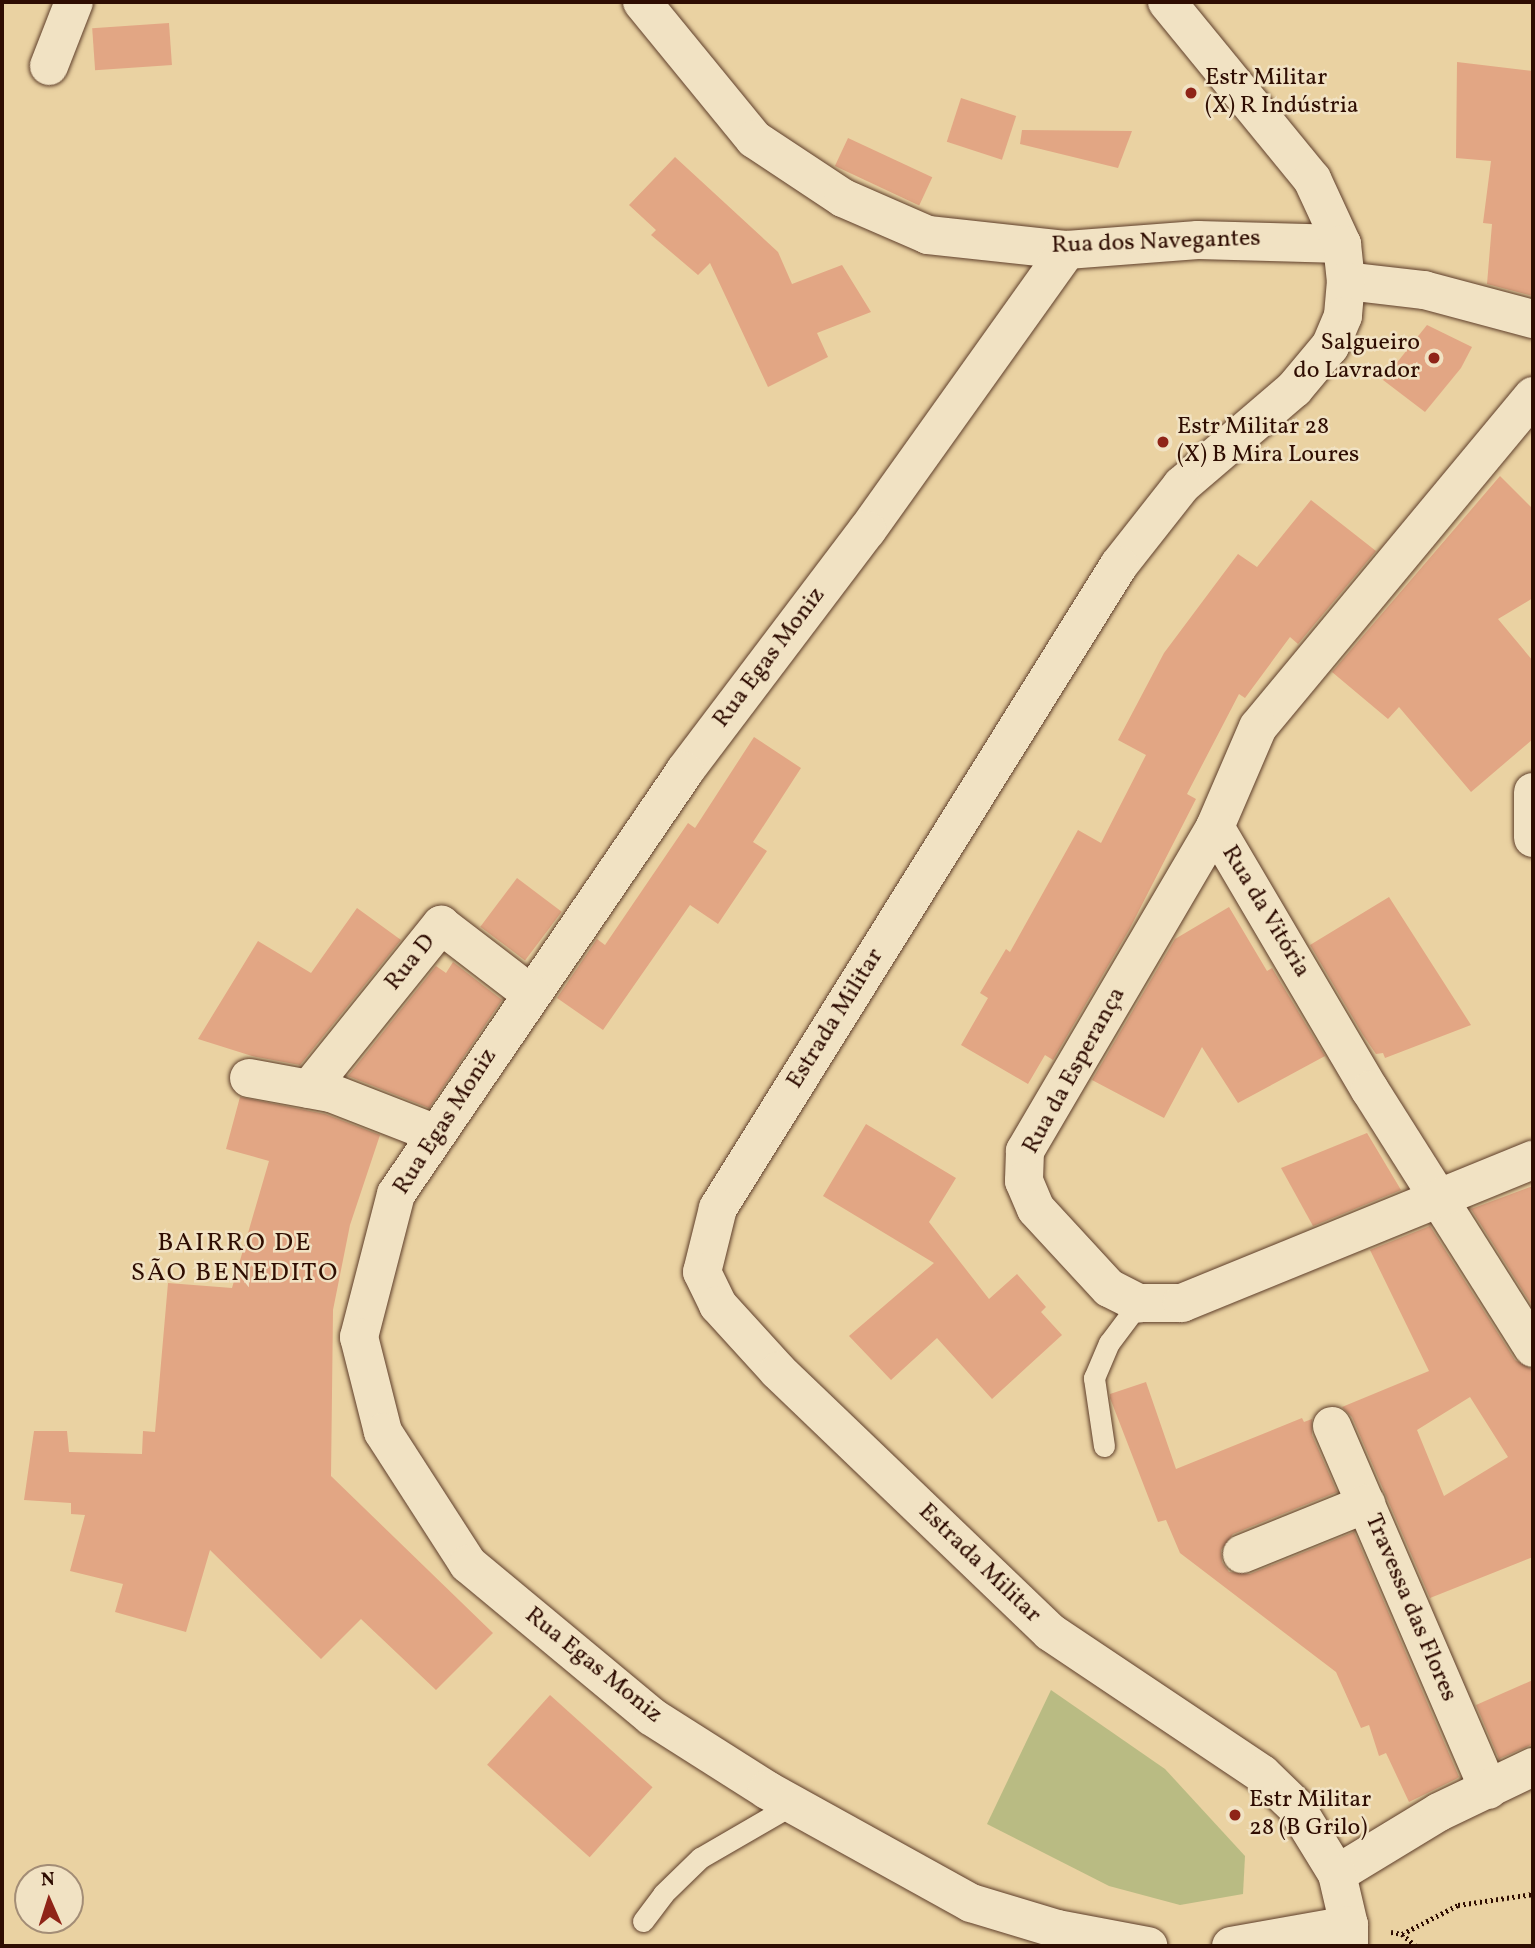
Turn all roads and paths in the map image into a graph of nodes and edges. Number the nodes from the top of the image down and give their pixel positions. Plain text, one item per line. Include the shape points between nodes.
1 (74, 2) edge
2 (642, 2) edge
3 (1167, 2) edge
4 (49, 66) dead end
5 (1342, 244) junction
6 (1067, 250) junction
7 (1346, 281) junction
8 (1533, 319) edge
9 (1533, 396) edge
10 (1533, 792) edge
11 (1215, 827) junction
12 (1533, 838) edge
13 (531, 994) junction
14 (249, 1078) dead end
15 (309, 1089) junction
16 (436, 1134) junction
17 (1533, 1160) edge
18 (1442, 1201) junction
19 (1139, 1303) junction
20 (1533, 1348) edge
21 (1332, 1426) dead end
22 (1104, 1446) dead end
23 (1366, 1504) junction
24 (1242, 1554) dead end
25 (1533, 1767) edge
26 (1489, 1790) junction
27 (793, 1804) junction
28 (1338, 1874) junction
29 (1533, 1894) edge
30 (643, 1921) dead end
31 (1402, 1934) dead end
32 (1349, 1935) edge
33 (1148, 1946) edge
34 (1231, 1946) edge

1 - 4 street
2 - 6 street, Rua dos Navegantes via 754,139 843,198 928,235
3 - 5 street, Estrada Militar via 1312,179
5 - 6 street, Rua dos Navegantes via 1198,240
5 - 7 street, Estrada Militar
6 - 13 street, Rua Egas Moniz via 867,530 685,771
7 - 8 street via 1424,290
7 - 28 street, Estrada Militar via 1343,316 1330,346 1294,388 1182,485 1119,565 718,1208 702,1272 718,1305 778,1371 1050,1632 1262,1774 1296,1807
9 - 11 street, Rua da Vitória via 1258,727
10 - 12 street
11 - 18 street, Rua da Vitória via 1370,1090
11 - 19 street, Rua da Esperança via 1025,1151 1024,1181 1036,1209 1109,1288
13 - 15 street, Rua D via 441,925
13 - 16 street, Rua Egas Moniz
14 - 15 street
15 - 16 street
16 - 27 street, Rua Egas Moniz via 396,1194 359,1337 383,1432 468,1564 652,1717
17 - 18 street, Rua da Esperança
18 - 19 street, Rua da Esperança via 1182,1303
18 - 20 street, Rua da Vitória
19 - 22 lane via 1109,1343 1094,1378
21 - 23 street, Travessa das Flores
23 - 24 street
23 - 26 street, Travessa das Flores
25 - 26 street
26 - 28 street via 1439,1812
27 - 30 lane via 700,1858
27 - 33 street, Rua Egas Moniz via 971,1903 1057,1929
28 - 32 street, Estrada Militar
29 - 31 path via 1458,1905
32 - 34 street

